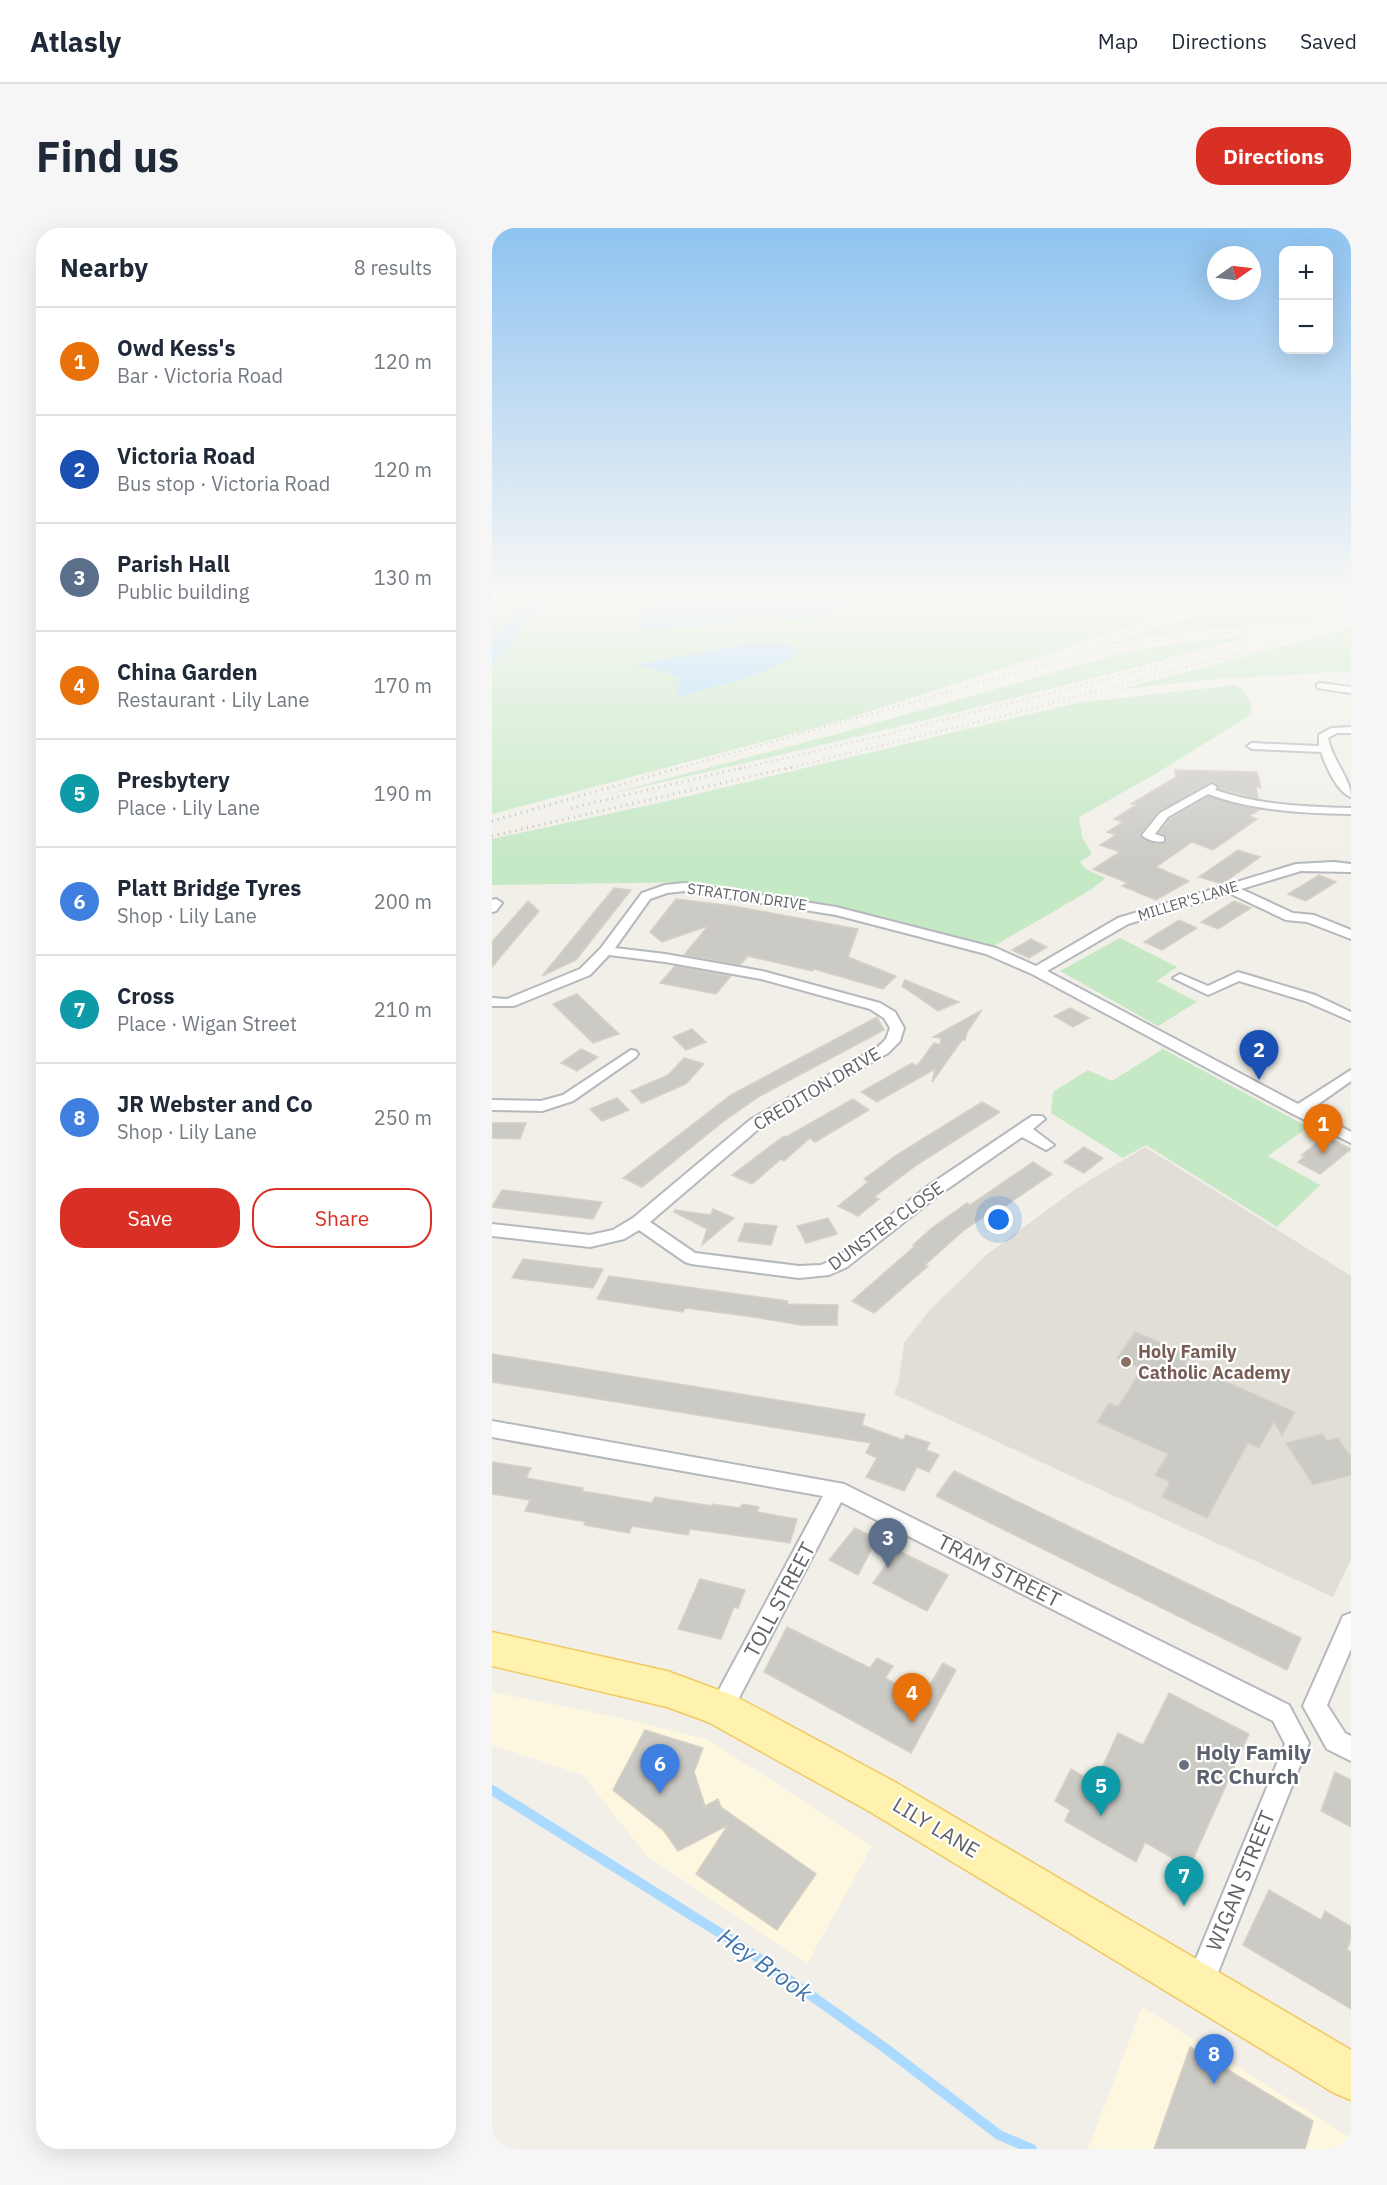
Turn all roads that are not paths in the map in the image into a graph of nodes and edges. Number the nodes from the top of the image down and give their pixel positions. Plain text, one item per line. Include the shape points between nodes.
1 (1320, 686) dead end
2 (1351, 690) edge
3 (1351, 730) edge
4 (1252, 746) dead end
5 (1324, 749) junction
6 (1346, 780) edge
7 (1351, 794) edge
8 (1351, 811) edge
9 (1160, 838) dead end
10 (1351, 868) edge
11 (1229, 888) junction
12 (1351, 934) edge
13 (606, 951) junction
14 (1037, 971) junction
15 (1180, 978) dead end
16 (492, 1002) edge
17 (1351, 1017) edge
18 (631, 1054) dead end
19 (1351, 1074) edge
20 (492, 1105) edge
21 (1298, 1111) junction
22 (1037, 1119) dead end
23 (1021, 1129) junction
24 (1351, 1138) edge
25 (1046, 1145) dead end
26 (639, 1221) junction
27 (492, 1230) edge
28 (492, 1429) edge
29 (837, 1490) junction
30 (1351, 1623) edge
31 (492, 1649) edge
32 (721, 1709) junction
33 (1281, 1713) joint
34 (1351, 1749) edge
35 (1199, 1985) junction
36 (1351, 2076) edge

1 - 2 street
3 - 5 street via 1335,730 1323,737
4 - 5 street via 1266,751
5 - 6 street
6 - 7 street
8 - 9 street via 1278,809 1241,803 1209,789 1164,815 1148,835
10 - 11 street, MILLER'S LANE via 1300,867
11 - 12 street via 1292,916 1309,918
11 - 14 street, MILLER'S LANE via 1123,921
13 - 14 street, STRATTON DRIVE via 646,896 665,888 685,887 836,910 991,951
13 - 16 street, STRATTON DRIVE via 585,972 509,1003
13 - 26 street, CREDITON DRIVE via 762,975 875,1006 890,1015 897,1028 893,1041 883,1050 756,1123
14 - 21 street, STRATTON DRIVE
15 - 17 street via 1208,991 1238,976 1310,998
18 - 20 street via 568,1098 542,1106
19 - 21 street
21 - 24 street, STRATTON DRIVE
22 - 23 street, DUNSTER CLOSE
23 - 25 street
23 - 26 street, DUNSTER CLOSE via 934,1190 841,1263 823,1271 799,1272 691,1258
26 - 27 street, CREDITON DRIVE via 618,1235 590,1241
28 - 29 street, TRAM STREET
29 - 32 street, TOLL STREET
29 - 33 street, TRAM STREET
30 - 34 street via 1316,1706 1336,1741
31 - 32 main road, LILY LANE via 667,1689
32 - 35 main road, LILY LANE via 881,1796
33 - 35 street, WIGAN STREET via 1297,1743
35 - 36 main road, LILY LANE

